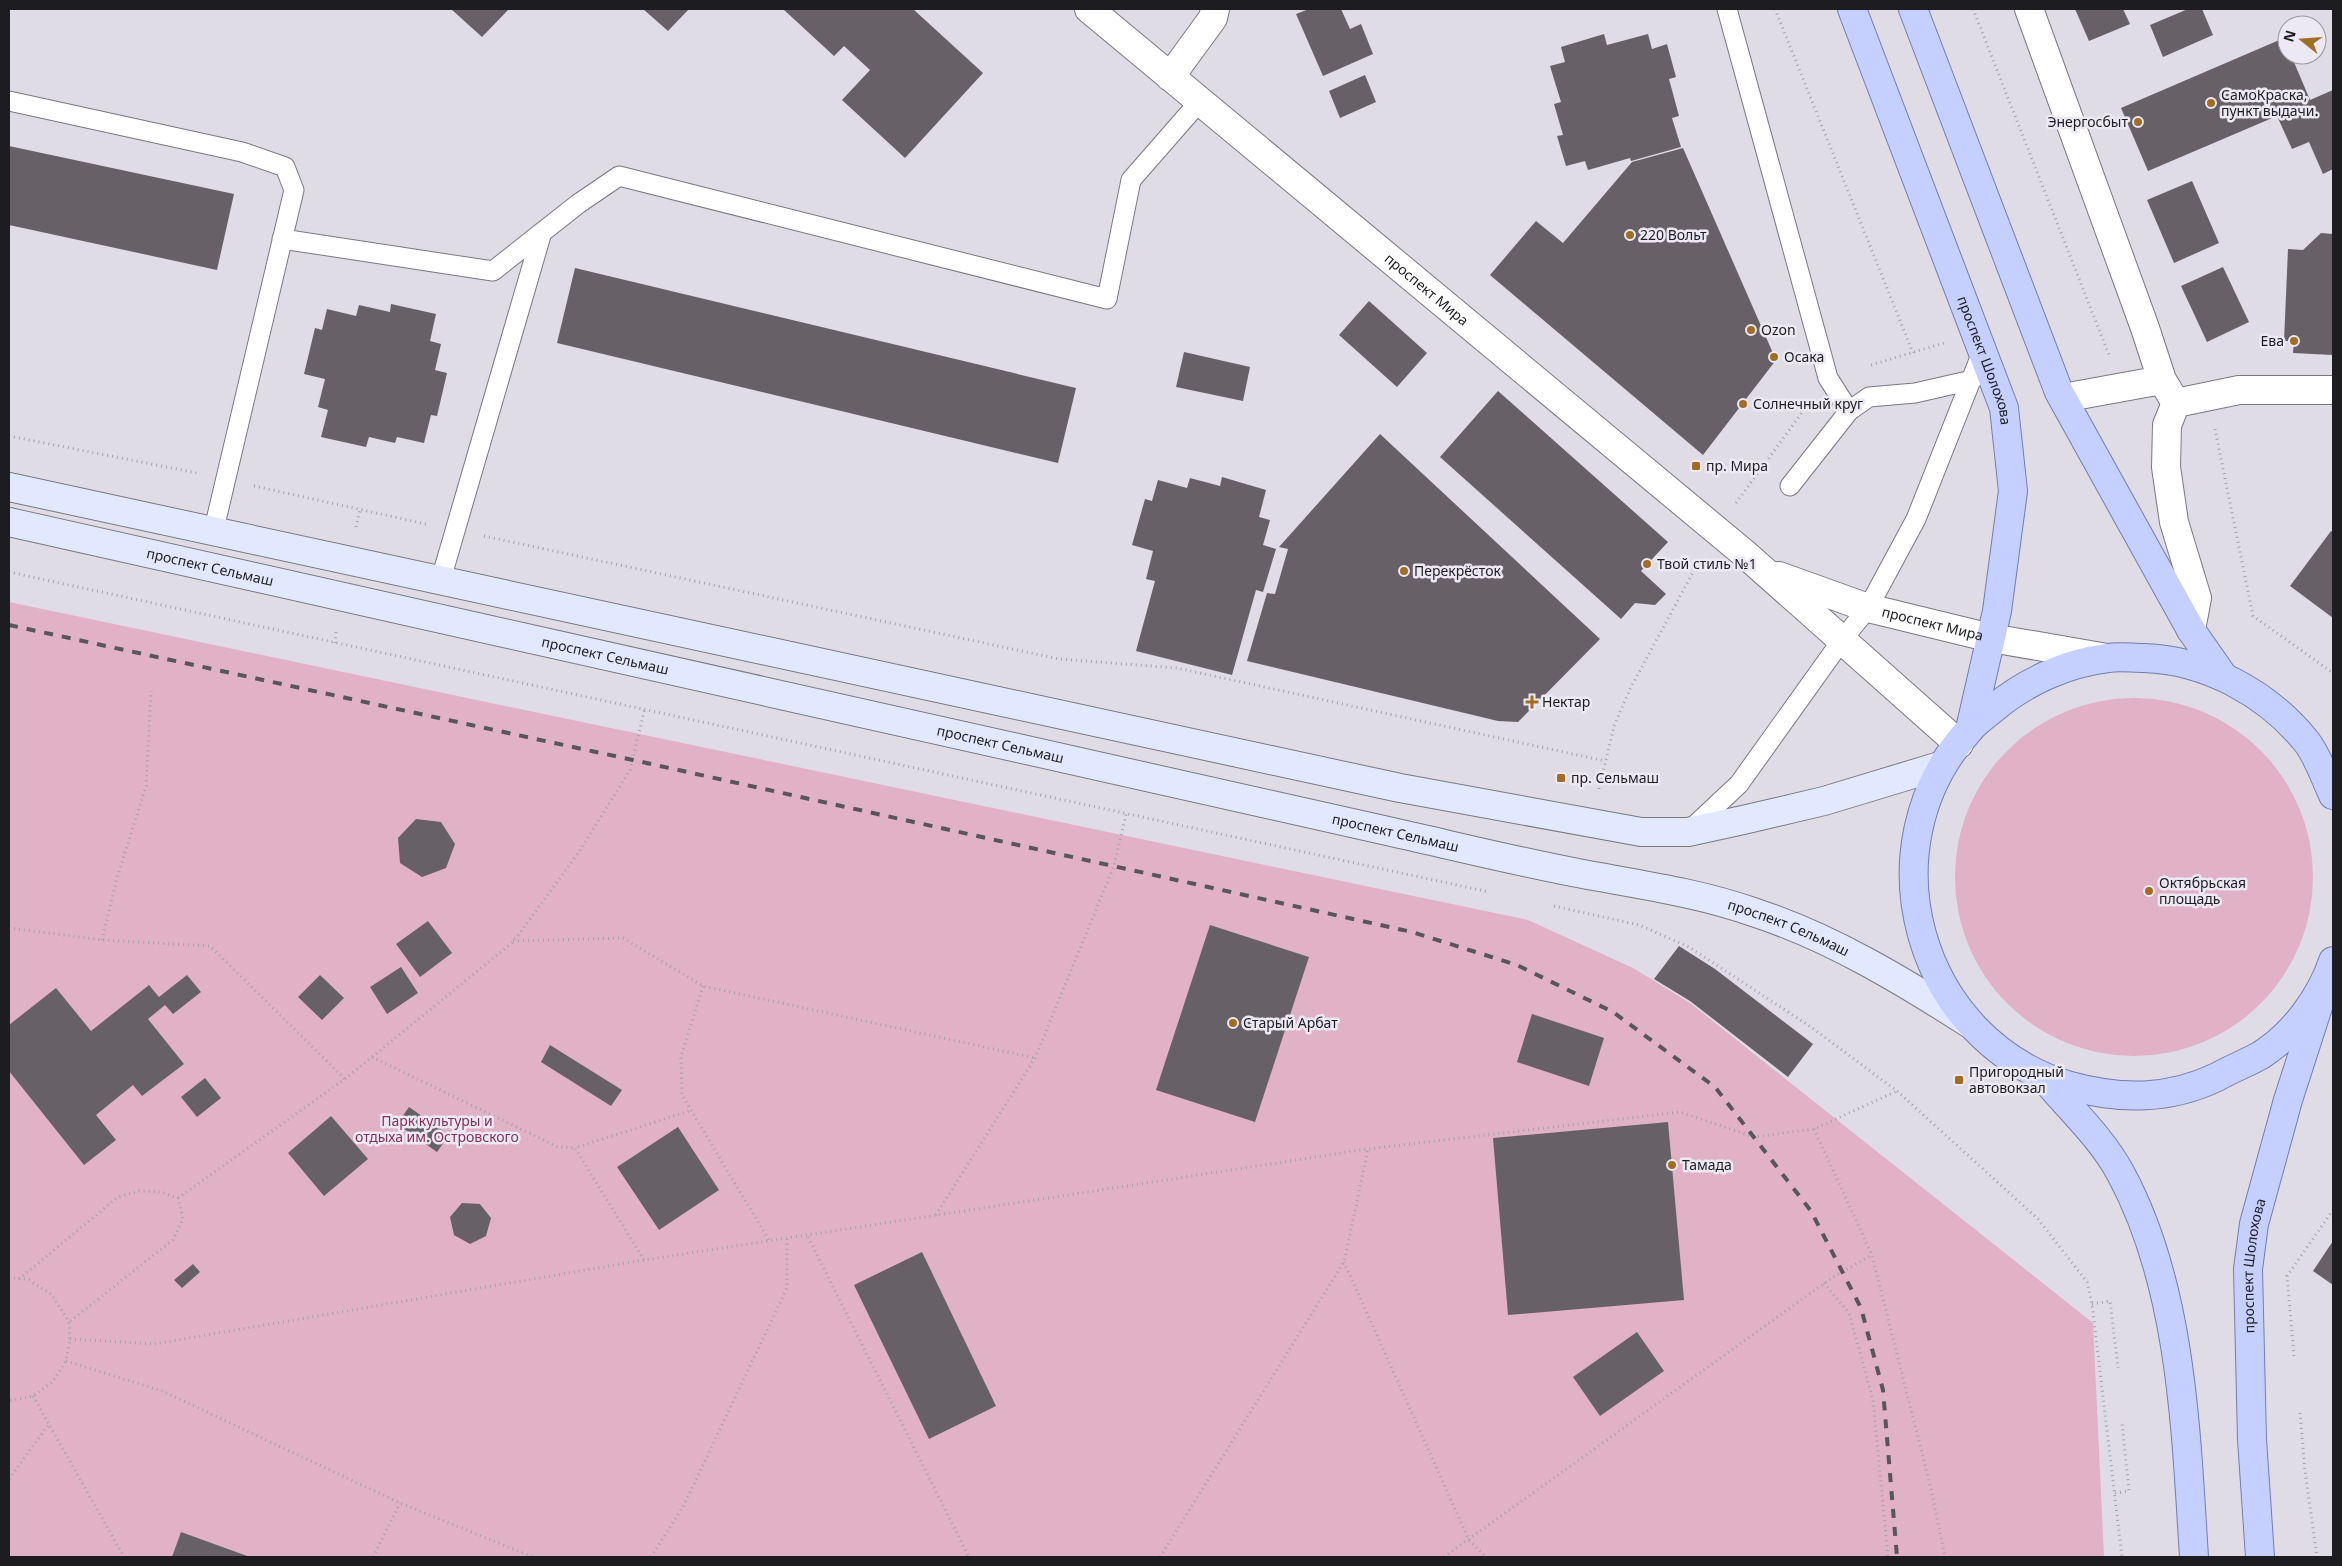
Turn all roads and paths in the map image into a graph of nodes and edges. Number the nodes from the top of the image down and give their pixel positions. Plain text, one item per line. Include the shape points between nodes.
1 (1089, 9) edge
2 (1215, 9) edge
3 (1727, 9) edge
4 (1774, 9) edge
5 (1852, 9) edge
6 (1913, 9) edge
7 (1973, 9) edge
8 (2029, 9) edge
9 (1170, 77) junction
10 (9, 101) edge
11 (1200, 101) junction
12 (542, 232) junction
13 (282, 239) junction
14 (1983, 350) junction
15 (1912, 353) dead end
16 (2110, 358) dead end
17 (1972, 380) junction
18 (2333, 390) edge
19 (2169, 391) junction
20 (2209, 396) junction
21 (2063, 398) junction
22 (1849, 411) junction
23 (9, 436) edge
24 (225, 479) junction
25 (1790, 486) dead end
26 (9, 487) edge
27 (9, 522) edge
28 (455, 530) junction
29 (213, 533) junction
30 (1763, 570) junction
31 (9, 572) edge
32 (441, 579) junction
33 (1868, 608) junction
34 (2191, 630) junction
35 (1991, 638) junction
36 (1842, 640) junction
37 (2108, 658) junction
38 (2333, 673) edge
39 (2223, 676) junction
40 (151, 691) dead end
41 (645, 708) junction
42 (1958, 746) junction
43 (1605, 761) dead end
44 (2332, 789) edge
45 (1126, 814) junction
46 (1688, 832) junction
47 (1496, 893) dead end
48 (1544, 904) dead end
49 (9, 928) edge
50 (102, 940) junction
51 (513, 942) junction
52 (2329, 972) edge
53 (703, 986) junction
54 (1970, 1024) junction
55 (372, 1057) junction
56 (1035, 1058) junction
57 (2042, 1077) junction
58 (346, 1079) junction
59 (1897, 1091) junction
60 (692, 1110) junction
61 (1814, 1128) junction
62 (575, 1148) junction
63 (1368, 1149) junction
64 (178, 1198) junction
65 (2333, 1210) edge
66 (936, 1216) junction
67 (808, 1237) junction
68 (787, 1239) junction
69 (770, 1242) junction
70 (1872, 1255) junction
71 (644, 1260) junction
72 (1344, 1262) junction
73 (9, 1277) edge
74 (19, 1279) junction
75 (1824, 1283) junction
76 (2092, 1304) junction
77 (70, 1322) junction
78 (70, 1339) junction
79 (2294, 1356) dead end
80 (66, 1361) junction
81 (2118, 1368) dead end
82 (33, 1396) junction
83 (9, 1401) edge
84 (2300, 1413) dead end
85 (49, 1424) junction
86 (2122, 1424) dead end
87 (9, 1479) edge
88 (2115, 1493) junction
89 (400, 1503) junction
90 (1469, 1540) junction
91 (124, 1557) edge
92 (373, 1557) edge
93 (532, 1557) edge
94 (650, 1557) edge
95 (968, 1557) edge
96 (1160, 1557) edge
97 (1444, 1557) edge
98 (1486, 1557) edge
99 (1888, 1557) edge
100 (1945, 1557) edge
101 (2122, 1557) edge
102 (2194, 1557) edge
103 (2260, 1557) edge
104 (2317, 1557) edge

1 - 9 street, проспект Мира
2 - 9 street via 1213,18
3 - 22 lane via 1828,378
4 - 15 path
5 - 14 main road, проспект Шолохова
6 - 21 main road
7 - 16 path
8 - 19 street
9 - 11 street, проспект Мира
10 - 13 lane via 242,152 285,167 294,190
11 - 12 lane via 1131,180 1107,299 619,176
11 - 30 street, проспект Мира
12 - 13 lane via 493,271
12 - 28 lane
13 - 24 lane
14 - 17 lane
14 - 35 main road, проспект Шолохова via 2004,408 2012,491
17 - 22 lane via 1915,393 1869,398
17 - 33 lane via 1916,520
18 - 20 street via 2239,390
19 - 20 street
19 - 21 street
19 - 34 street via 2166,468 2174,522 2197,598
20 - 38 path via 2253,616
21 - 34 main road
22 - 25 lane
23 - 24 path
24 - 28 path
24 - 29 lane
26 - 29 main road
27 - 54 main road, проспект Сельмаш via 1582,874 1700,895 1758,913 1817,938 1899,980
28 - 32 lane
28 - 43 path via 1059,659 1177,668
29 - 32 main road
30 - 33 street, проспект Мира
30 - 36 street, проспект Мира
31 - 41 path
32 - 46 main road via 1400,788 1600,826 1642,832
33 - 35 street, проспект Мира
33 - 36 lane
34 - 39 main road
35 - 37 street, проспект Мира
35 - 42 main road, проспект Шолохова
36 - 42 street, проспект Мира
36 - 46 lane via 1739,784
37 - 39 main road via 2165,659
37 - 42 main road via 2057,670 2020,689
39 - 44 main road via 2266,701 2307,742
40 - 50 path via 146,786 117,878
41 - 45 path
41 - 51 path via 630,770 579,852
42 - 46 main road via 1824,801
42 - 54 main road via 1927,800 1916,843 1914,894 1929,959 1947,995
45 - 47 path
45 - 56 path via 1114,866
48 - 59 path via 1639,925 1689,947 1811,1027
49 - 50 path
50 - 58 path via 210,946
51 - 53 path via 623,938
51 - 55 path
52 - 57 main road via 2296,1024 2262,1054 2194,1088 2150,1096 2102,1094
52 - 103 main road, проспект Шолохова via 2288,1100 2254,1224 2248,1270 2252,1439
53 - 56 path
53 - 60 path via 681,1056 682,1095
54 - 57 main road via 2003,1052
55 - 58 path
55 - 62 path via 558,1147
56 - 66 path
57 - 102 main road via 2095,1137 2121,1173 2143,1222 2172,1323 2186,1442
58 - 64 path
59 - 61 path
59 - 76 path via 2038,1219 2088,1282
60 - 62 path
60 - 69 path
61 - 63 path via 1754,1137 1680,1112
61 - 70 path
62 - 71 path
63 - 66 path
63 - 72 path
64 - 74 path via 161,1192 140,1191 118,1197
64 - 77 path via 183,1219 173,1240
65 - 79 path via 2287,1276
66 - 67 path
67 - 68 path
67 - 95 path
68 - 69 path
68 - 94 path via 787,1288 684,1505
69 - 71 path
70 - 75 path
70 - 100 path
71 - 78 path via 154,1344
72 - 90 path
72 - 96 path
73 - 74 path
74 - 77 path via 37,1284 52,1295
75 - 90 path
75 - 99 path via 1849,1313 1873,1400
76 - 81 path via 2110,1301
76 - 88 path
77 - 78 path
78 - 80 path
80 - 82 path via 52,1382
80 - 89 path via 162,1391
82 - 83 path
82 - 85 path
84 - 104 path
85 - 87 path
85 - 91 path
86 - 88 path via 2129,1491
88 - 101 path
89 - 92 path
89 - 93 path
90 - 97 path
90 - 98 path

